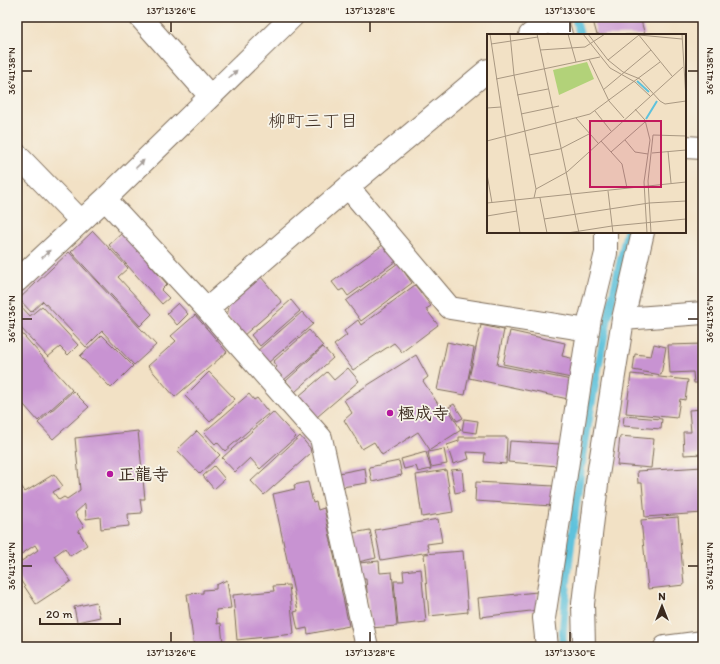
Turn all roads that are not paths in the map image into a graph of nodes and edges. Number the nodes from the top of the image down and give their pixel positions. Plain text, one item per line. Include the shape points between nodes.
1 (140, 17) edge
2 (292, 17) edge
3 (552, 17) edge
4 (556, 17) edge
5 (531, 34) edge
6 (562, 34) edge
7 (487, 71) edge
8 (210, 96) junction
9 (686, 147) edge
10 (703, 148) edge
11 (17, 155) edge
12 (348, 188) junction
13 (105, 199) junction
14 (81, 221) junction
15 (606, 233) edge
16 (643, 233) edge
17 (17, 281) edge
18 (207, 309) junction
19 (703, 313) edge
20 (623, 319) junction
21 (588, 330) junction
22 (703, 642) edge
23 (367, 647) edge
24 (547, 647) edge
25 (584, 647) edge
26 (665, 647) edge

1 - 8 main road
8 -> 2 main road
3 - 5 main road
4 - 6 main road
7 - 12 main road
13 -> 8 main road
9 - 10 main road
11 - 14 main road
12 - 18 main road
12 - 21 main road via 450,308
13 - 14 main road
13 - 18 main road
17 -> 14 main road
15 - 21 main road via 606,253
16 - 20 main road
18 - 23 main road via 321,438
19 - 20 main road
20 - 25 main road via 597,483 583,604
21 - 24 main road via 544,618
22 - 26 main road

